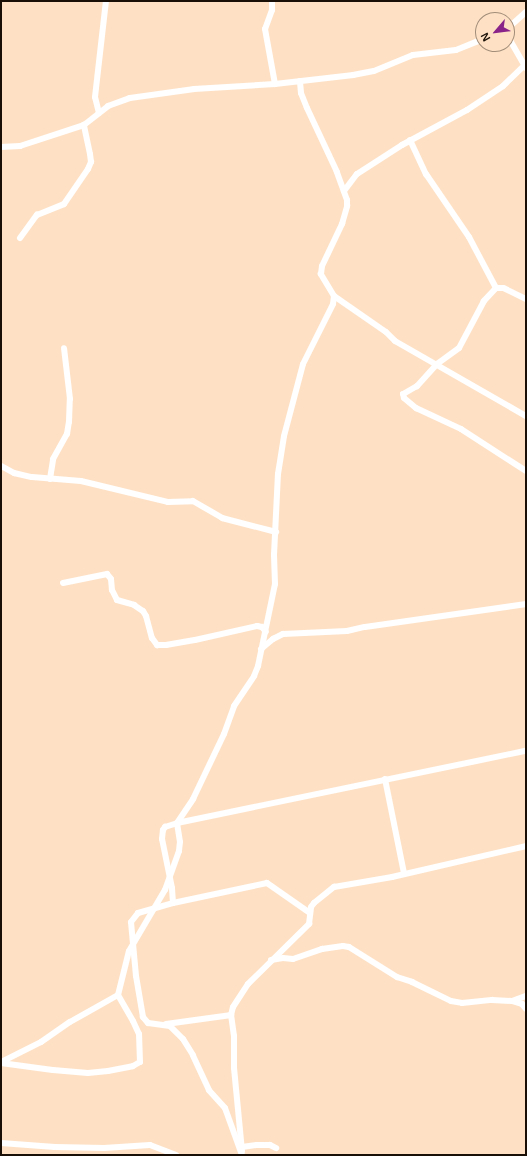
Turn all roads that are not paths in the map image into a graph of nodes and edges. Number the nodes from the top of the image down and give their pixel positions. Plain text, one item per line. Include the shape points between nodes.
1 (106, 1) edge
2 (272, 1) edge
3 (526, 12) edge
4 (515, 21) edge
5 (475, 43) edge
6 (515, 49) edge
7 (525, 67) edge
8 (300, 81) junction
9 (275, 84) junction
10 (99, 113) junction
11 (84, 126) junction
12 (410, 140) junction
13 (1, 147) edge
14 (344, 191) junction
15 (20, 238) dead end
16 (496, 288) junction
17 (334, 296) junction
18 (526, 299) edge
19 (64, 348) dead end
20 (437, 364) junction
21 (526, 416) edge
22 (1, 466) edge
23 (526, 471) edge
24 (50, 479) junction
25 (276, 532) junction
26 (63, 583) dead end
27 (526, 604) edge
28 (266, 632) junction
29 (261, 649) junction
30 (526, 751) edge
31 (385, 779) junction
32 (177, 823) junction
33 (526, 846) edge
34 (404, 873) junction
35 (170, 876) junction
36 (173, 903) junction
37 (154, 909) junction
38 (310, 913) junction
39 (133, 947) junction
40 (271, 960) junction
41 (118, 995) junction
42 (526, 996) edge
43 (512, 1001) junction
44 (526, 1010) edge
45 (231, 1015) junction
46 (166, 1024) junction
47 (1, 1062) edge
48 (1, 1143) edge
49 (242, 1147) junction
50 (276, 1148) dead end
51 (176, 1155) edge
52 (242, 1155) edge

1 - 10 street via 95,97
2 - 9 street via 272,10 265,29
3 - 4 street
5 - 8 street via 456,50 413,55 374,71
6 - 7 street
7 - 12 street via 504,86 467,110
8 - 9 street
8 - 14 street via 301,93 307,108
9 - 10 street via 194,89 137,96 114,103
10 - 11 street
11 - 13 street via 20,146
11 - 15 street via 91,162 88,169 64,204 50,212 37,215
12 - 14 street via 357,174
12 - 16 street via 426,174 461,223
14 - 17 street via 347,206 345,214 321,270
16 - 18 street via 503,288
16 - 20 street via 484,301 459,348
17 - 20 street via 386,332 395,342
17 - 25 street via 329,313 303,364 290,409 278,474
19 - 24 street via 70,399 69,422 67,434 53,459
20 - 21 street
20 - 23 street via 417,386 403,394 404,398 416,408 461,429
22 - 24 street via 14,473
24 - 25 street via 107,486 168,502 193,501 222,518
25 - 28 street via 275,584
26 - 28 street via 107,574 117,600 134,605 143,611 157,645 195,640 257,626
27 - 29 street via 365,626 347,632 283,634
28 - 29 street
29 - 32 street via 254,676 234,706 224,734 193,799
30 - 31 street
31 - 32 street
31 - 34 street
32 - 35 street via 180,842
32 - 35 street via 165,827 162,834
33 - 34 street
34 - 38 street via 334,887 314,903
35 - 36 street
35 - 37 street
36 - 37 street
36 - 38 street via 268,883
37 - 39 street
37 - 39 street via 141,911 133,919
38 - 40 street via 309,924
39 - 41 street via 129,952
39 - 46 street via 143,1017 148,1022
40 - 43 street via 293,959 322,949 344,946 397,977 451,1001
40 - 45 street via 241,992
41 - 47 street via 41,1042
41 - 47 street via 139,1034 140,1062 134,1066 88,1072 53,1070
42 - 43 street
43 - 44 street via 522,1004
45 - 46 street
45 - 49 street
46 - 52 street via 183,1040 209,1090 225,1108
48 - 51 street via 104,1148 150,1145
49 - 50 street via 256,1144
49 - 52 street

